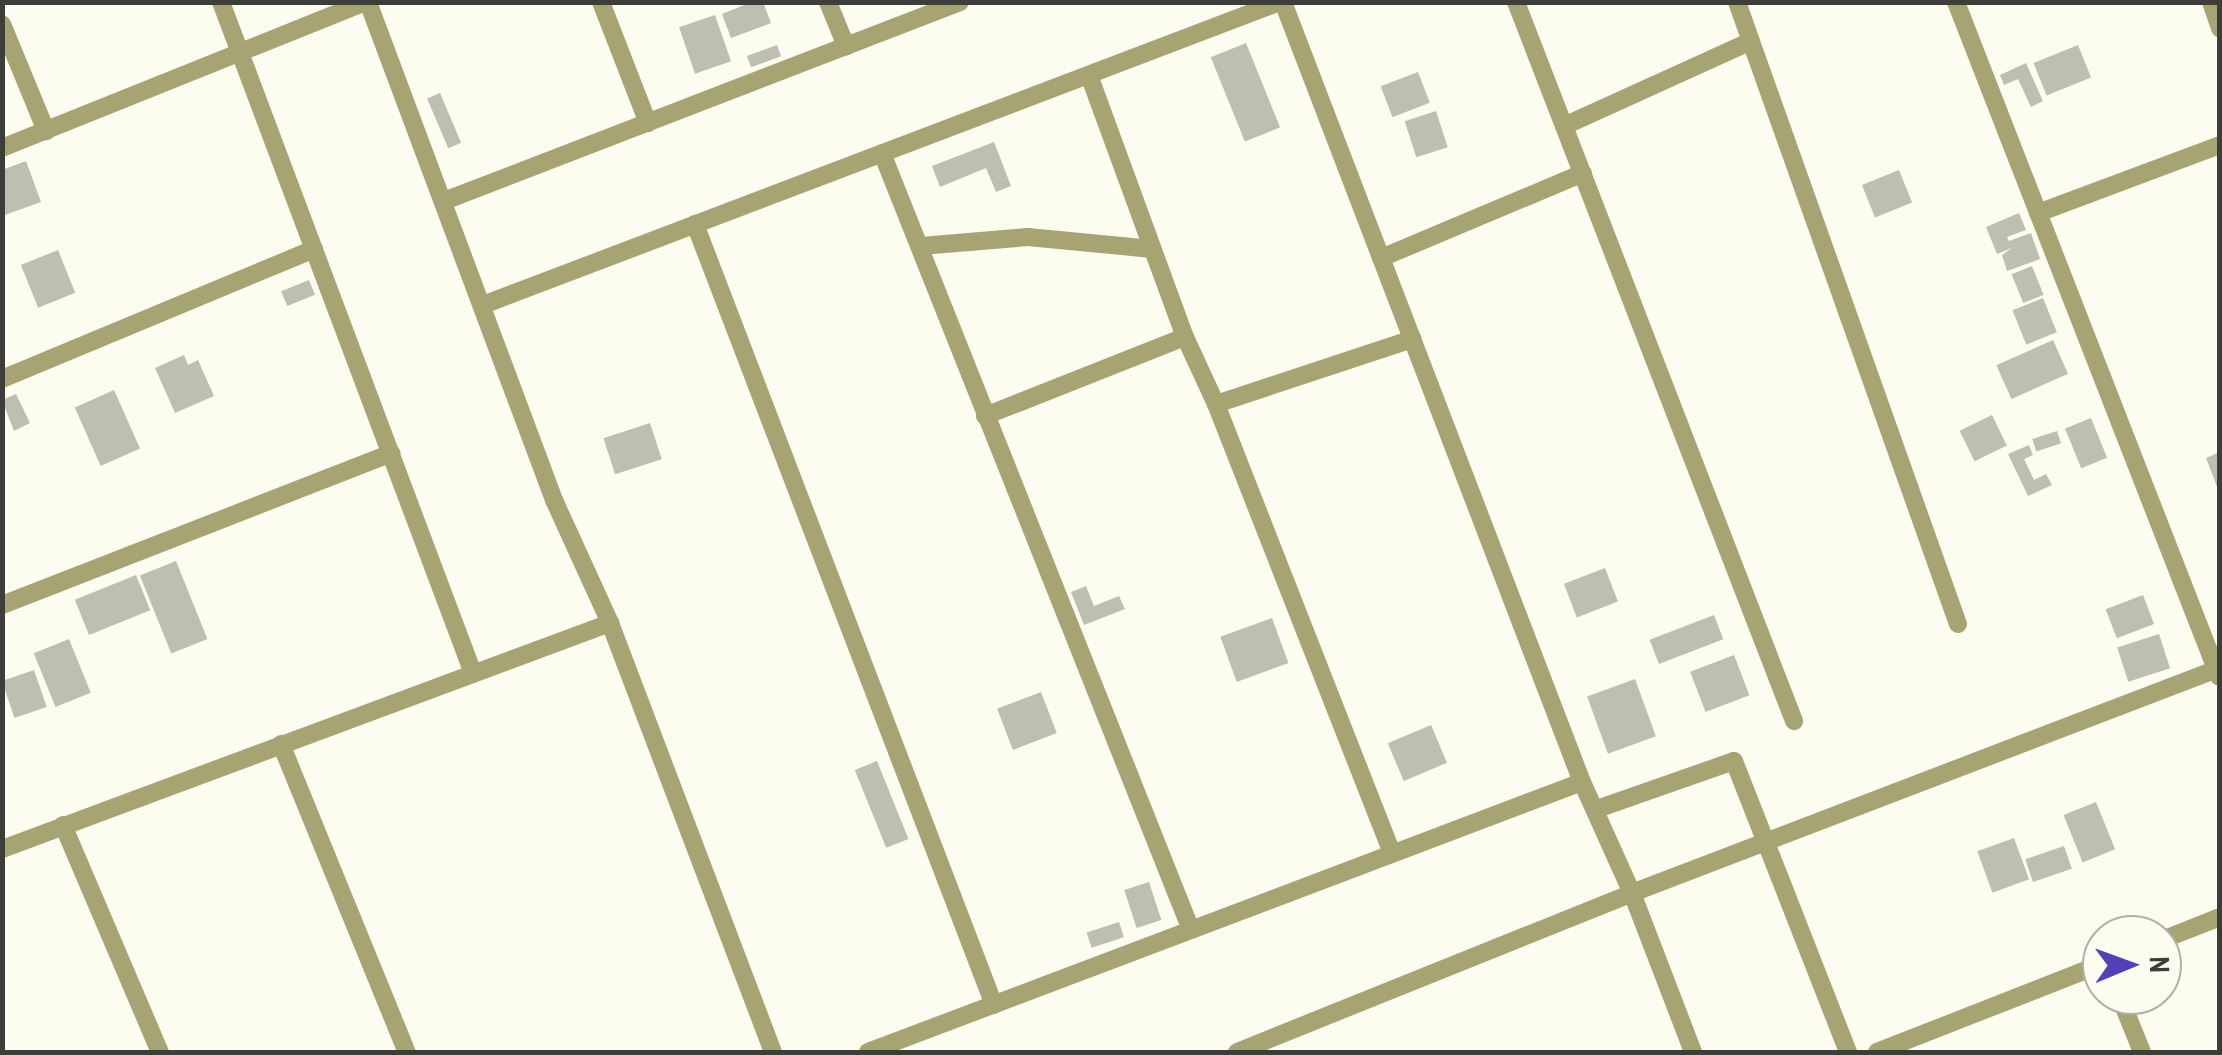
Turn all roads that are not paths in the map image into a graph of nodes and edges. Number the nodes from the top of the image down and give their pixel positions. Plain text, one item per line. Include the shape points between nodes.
1 (221, 2) edge
2 (367, 2) edge
3 (601, 2) edge
4 (828, 2) edge
5 (960, 2) edge
6 (1281, 2) edge
7 (1516, 2) edge
8 (1737, 2) edge
9 (1956, 2) edge
10 (2210, 2) edge
11 (2, 24) edge
12 (2220, 28) edge
13 (1751, 42) junction
14 (846, 46) junction
15 (240, 53) junction
16 (1088, 75) junction
17 (648, 123) junction
18 (1564, 126) junction
19 (46, 131) junction
20 (2220, 145) edge
21 (2, 148) edge
22 (882, 153) junction
23 (1582, 174) junction
24 (444, 202) junction
25 (2038, 213) junction
26 (695, 224) junction
27 (921, 246) junction
28 (314, 249) junction
29 (1152, 249) junction
30 (1381, 258) junction
31 (483, 305) junction
32 (1184, 338) junction
33 (1413, 339) junction
34 (2, 380) edge
35 (1216, 404) junction
36 (986, 416) junction
37 (391, 453) junction
38 (2, 605) edge
39 (610, 623) junction
40 (1958, 624) dead end
41 (2218, 671) edge
42 (473, 673) junction
43 (1794, 721) dead end
44 (281, 744) junction
45 (1582, 782) junction
46 (1596, 809) junction
47 (64, 824) junction
48 (1767, 842) junction
49 (2, 849) edge
50 (1392, 853) junction
51 (1632, 893) junction
52 (2220, 918) edge
53 (1191, 930) junction
54 (2182, 932) edge
55 (2082, 973) edge
56 (994, 1005) junction
57 (2127, 1015) edge
58 (1922, 1044) edge
59 (160, 1052) edge
60 (406, 1052) edge
61 (774, 1052) edge
62 (868, 1052) edge
63 (1237, 1052) edge
64 (1693, 1052) edge
65 (1848, 1052) edge
66 (1877, 1052) edge
67 (2142, 1052) edge

1 - 15 street
2 - 15 street
2 - 24 street
3 - 17 street
4 - 14 street
5 - 14 street
6 - 16 street
6 - 30 street
7 - 18 street
8 - 13 street
9 - 25 street
10 - 12 street
11 - 19 street
13 - 18 street
13 - 40 street
14 - 17 street
15 - 19 street
15 - 28 street
16 - 22 street
16 - 29 street
17 - 24 street
18 - 23 street
19 - 21 street
20 - 25 street
22 - 26 street
22 - 27 street
23 - 30 street
23 - 43 street
24 - 31 street
25 - 41 street
26 - 31 street
26 - 56 street
27 - 29 street via 1028,237
27 - 36 street
28 - 34 street
28 - 37 street
29 - 32 street
30 - 33 street
31 - 39 street via 554,500
32 - 35 street
32 - 36 street
33 - 35 street
33 - 45 street
35 - 50 street
36 - 53 street
37 - 38 street
37 - 42 street
39 - 42 street
39 - 61 street
41 - 48 street
42 - 44 street
44 - 47 street
44 - 60 street
45 - 46 street
45 - 50 street
46 - 48 street via 1734,762
46 - 51 street
47 - 49 street
47 - 59 street
48 - 51 street
48 - 65 street
50 - 53 street
51 - 63 street
51 - 64 street
52 - 54 street
53 - 56 street
55 - 58 street
56 - 62 street
57 - 67 street
58 - 66 street

